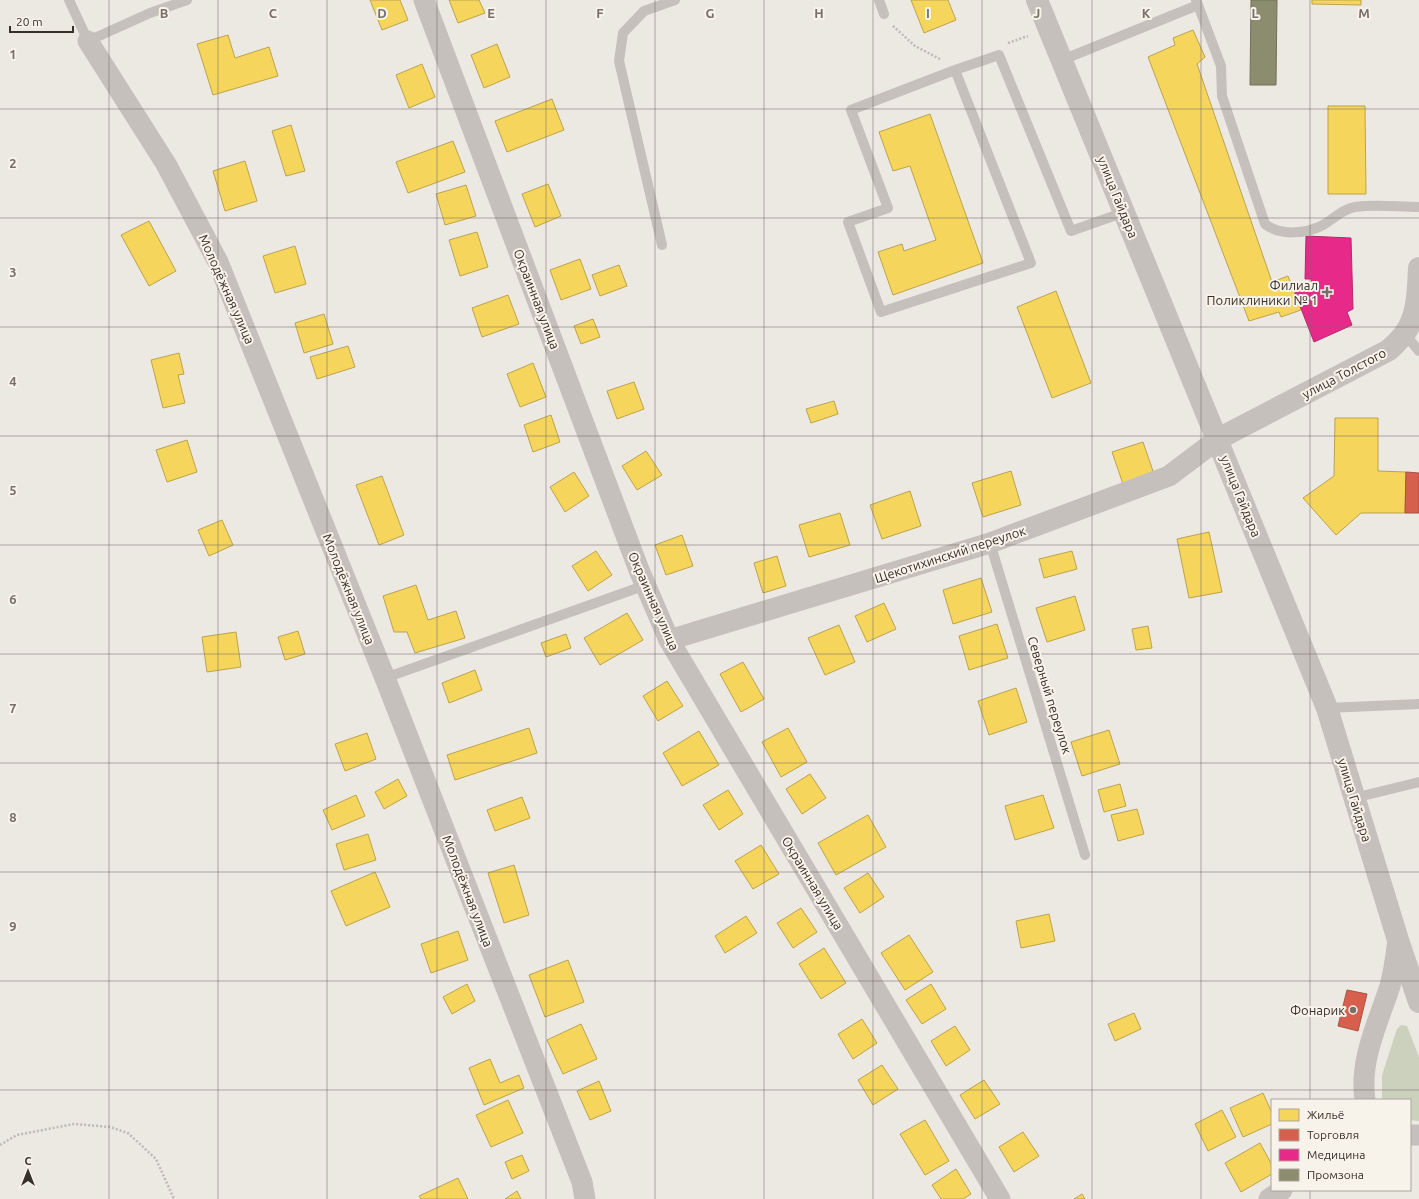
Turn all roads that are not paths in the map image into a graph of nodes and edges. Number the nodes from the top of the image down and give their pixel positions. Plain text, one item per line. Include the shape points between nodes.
1 (69, 0) edge
2 (187, 0) edge
3 (424, 0) edge
4 (675, 0) edge
5 (879, 0) edge
6 (1037, 0) edge
7 (1197, 3) edge
8 (884, 14) road end
9 (88, 41) junction
10 (1062, 60) junction
11 (955, 70) junction
12 (1419, 207) edge
13 (1125, 212) junction
14 (662, 245) dead end
15 (1419, 268) edge
16 (1405, 334) junction
17 (1419, 351) edge
18 (1218, 439) junction
19 (990, 543) junction
20 (646, 585) junction
21 (669, 640) junction
22 (385, 678) junction
23 (1419, 704) edge
24 (1327, 708) junction
25 (1419, 782) edge
26 (1354, 798) junction
27 (1085, 855) dead end
28 (1398, 940) junction
29 (1419, 1002) edge
30 (1364, 1099) edge
31 (1281, 1191) edge
32 (585, 1199) edge
33 (1000, 1199) edge
34 (1269, 1199) edge

1 - 9 lane, Молодёжная улица
2 - 9 lane via 150,13
3 - 20 street, Окраинная улица
4 - 14 lane via 644,11 623,33 619,61
5 - 8 lane
6 - 10 street, улица Гайдара
7 - 10 lane
7 - 12 lane via 1221,66 1222,96 1265,224 1273,231 1309,230 1345,210 1356,207
9 - 22 street, Молодёжная улица via 166,164 218,262
10 - 13 street, улица Гайдара
11 - 11 lane via 851,110 888,208 848,222 881,312 1031,263
11 - 13 lane via 999,55 1071,231
13 - 18 street, улица Гайдара
15 - 16 street, улица Толстого via 1414,313
16 - 17 lane
16 - 18 street, улица Толстого via 1389,350
18 - 19 street, Щекотихинский переулок via 1169,476
18 - 24 street, улица Гайдара
19 - 21 street, Щекотихинский переулок
19 - 27 lane, Северный переулок
20 - 21 street, Окраинная улица
20 - 22 lane
21 - 33 street, Окраинная улица
22 - 32 street, Молодёжная улица via 582,1182
23 - 24 lane
24 - 26 street, улица Гайдара
25 - 26 lane
26 - 28 street, улица Гайдара
28 - 29 street, улица Гайдара
28 - 30 street via 1390,985 1366,1056
31 - 34 street

